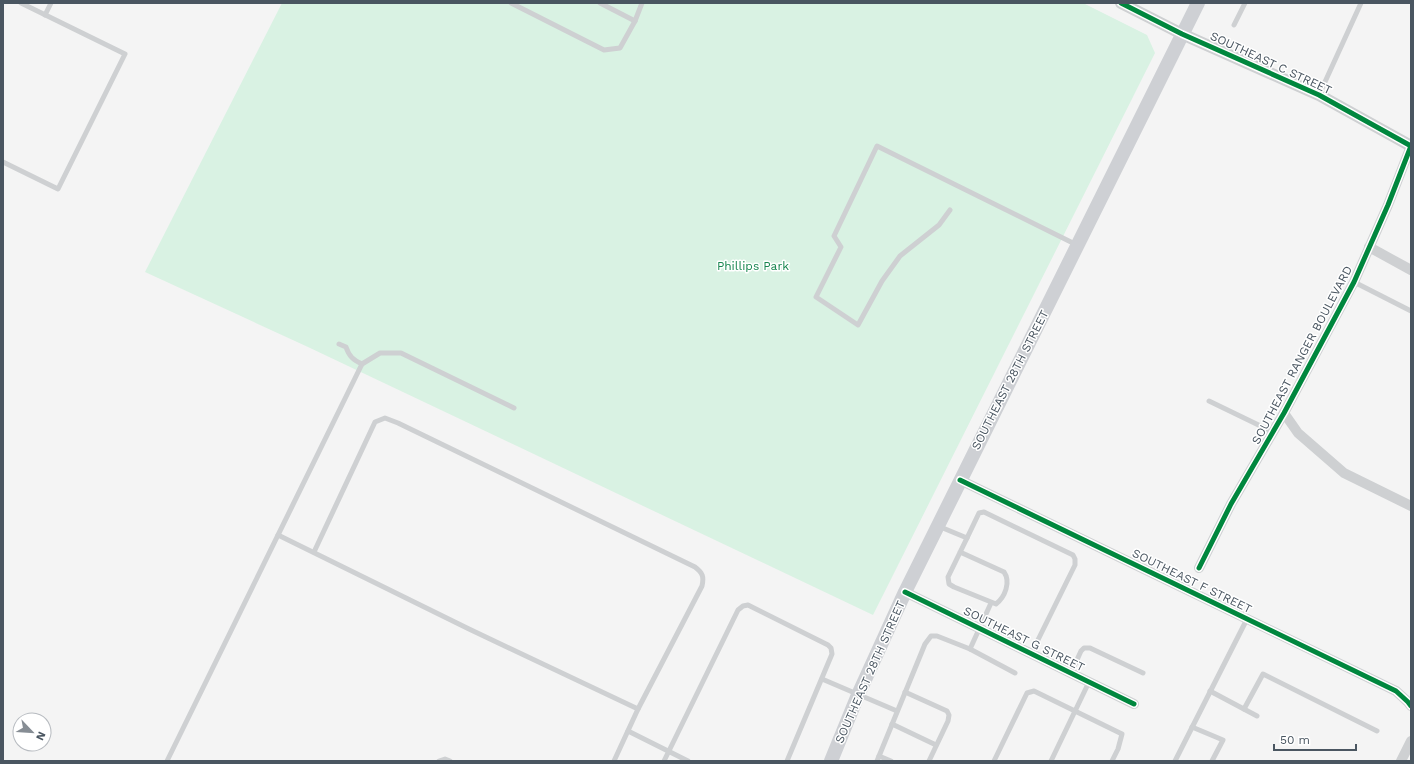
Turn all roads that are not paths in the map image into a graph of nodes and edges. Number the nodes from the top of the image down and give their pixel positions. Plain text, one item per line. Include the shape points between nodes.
1 (21, 3) edge
2 (51, 3) edge
3 (511, 3) edge
4 (600, 3) edge
5 (642, 3) edge
6 (1121, 3) edge
7 (1198, 3) edge
8 (1245, 3) edge
9 (1362, 3) edge
10 (45, 15) junction
11 (635, 21) junction
12 (1234, 25) dead end
13 (1182, 34) junction
14 (1319, 95) junction
15 (1411, 146) edge
16 (3, 162) edge
17 (950, 210) dead end
18 (1078, 246) junction
19 (1369, 247) junction
20 (1411, 270) edge
21 (1354, 282) junction
22 (1411, 311) edge
23 (339, 344) dead end
24 (362, 364) junction
25 (1209, 401) dead end
26 (514, 408) dead end
27 (1284, 414) junction
28 (1273, 432) junction
29 (960, 480) junction
30 (1411, 506) edge
31 (938, 526) junction
32 (278, 535) junction
33 (967, 538) junction
34 (314, 552) junction
35 (960, 552) junction
36 (1199, 568) dead end
37 (905, 592) junction
38 (991, 603) junction
39 (1247, 619) junction
40 (980, 629) junction
41 (970, 649) junction
42 (1031, 654) junction
43 (1015, 673) dead end
44 (1070, 673) junction
45 (1143, 673) dead end
46 (822, 679) junction
47 (1089, 682) junction
48 (1210, 691) junction
49 (905, 692) junction
50 (858, 695) junction
51 (1410, 702) edge
52 (1134, 704) dead end
53 (638, 709) junction
54 (1244, 709) junction
55 (897, 711) junction
56 (1075, 711) junction
57 (1257, 716) dead end
58 (892, 724) junction
59 (1192, 727) junction
60 (628, 731) junction
61 (1377, 731) dead end
62 (1411, 742) edge
63 (936, 745) junction
64 (669, 752) junction
65 (878, 758) edge
66 (167, 761) edge
67 (438, 761) edge
68 (450, 761) edge
69 (614, 761) edge
70 (664, 761) edge
71 (688, 761) edge
72 (787, 761) edge
73 (831, 761) edge
74 (892, 761) edge
75 (929, 761) edge
76 (994, 761) edge
77 (1051, 761) edge
78 (1112, 761) edge
79 (1175, 761) edge
80 (1212, 761) edge
81 (1401, 761) edge

1 - 10 lane
2 - 10 lane
3 - 11 lane via 604,50 620,48
4 - 11 lane
5 - 11 lane
6 - 13 street, SOUTHEAST C STREET
7 - 13 main road, SOUTHEAST 28TH STREET
8 - 12 lane
9 - 14 lane
10 - 16 lane via 125,54 58,189
13 - 14 street, SOUTHEAST C STREET
13 - 18 main road, SOUTHEAST 28TH STREET
14 - 15 street, SOUTHEAST C STREET
15 - 19 street, SOUTHEAST RANGER BOULEVARD
17 - 18 lane via 939,225 900,256 882,281 858,326 816,297 841,247 834,236 877,146
18 - 29 main road, SOUTHEAST 28TH STREET
19 - 20 street
19 - 21 street, SOUTHEAST RANGER BOULEVARD
21 - 22 lane
21 - 27 street, SOUTHEAST RANGER BOULEVARD
23 - 24 lane via 346,347 349,355
24 - 26 lane via 380,353 401,353
24 - 32 lane
25 - 28 lane
27 - 28 street, SOUTHEAST RANGER BOULEVARD
27 - 30 street via 1298,433 1344,472
28 - 36 street, SOUTHEAST RANGER BOULEVARD via 1230,504
29 - 31 main road, SOUTHEAST 28TH STREET
29 - 39 street, SOUTHEAST F STREET
31 - 33 lane
31 - 37 main road, SOUTHEAST 28TH STREET
32 - 34 lane
32 - 66 lane
33 - 35 lane
33 - 42 lane via 979,513 984,512 1073,555 1075,565
34 - 53 lane
34 - 53 lane via 375,422 385,418 398,422 702,572 702,586
35 - 38 lane via 948,577 949,584
35 - 38 lane via 1004,572 1008,582 1000,601 996,604
37 - 40 street, SOUTHEAST G STREET
37 - 50 main road, SOUTHEAST 28TH STREET
38 - 40 lane
39 - 48 lane
39 - 51 street, SOUTHEAST F STREET via 1396,691
40 - 41 lane
40 - 42 street, SOUTHEAST G STREET
41 - 43 lane
41 - 49 lane via 931,636 925,644
42 - 44 street, SOUTHEAST G STREET
44 - 45 lane via 1084,648 1090,648
44 - 47 street, SOUTHEAST G STREET
46 - 50 lane
46 - 64 lane via 832,654 828,645 748,605 743,606 738,610
46 - 72 lane
47 - 52 street, SOUTHEAST G STREET
47 - 56 lane
48 - 54 lane
48 - 59 lane
49 - 55 lane
49 - 63 lane via 949,714
50 - 55 lane
50 - 73 main road, SOUTHEAST 28TH STREET
53 - 60 lane
54 - 57 lane
54 - 61 lane via 1263,674
55 - 58 lane
56 - 76 lane via 1040,693 1028,693
56 - 77 lane
56 - 78 lane via 1122,734
58 - 63 lane
58 - 65 lane
59 - 79 lane
59 - 80 lane via 1223,740
60 - 64 lane
60 - 69 lane
62 - 81 street
63 - 75 lane
64 - 70 lane
64 - 71 lane
65 - 74 lane
67 - 68 lane

